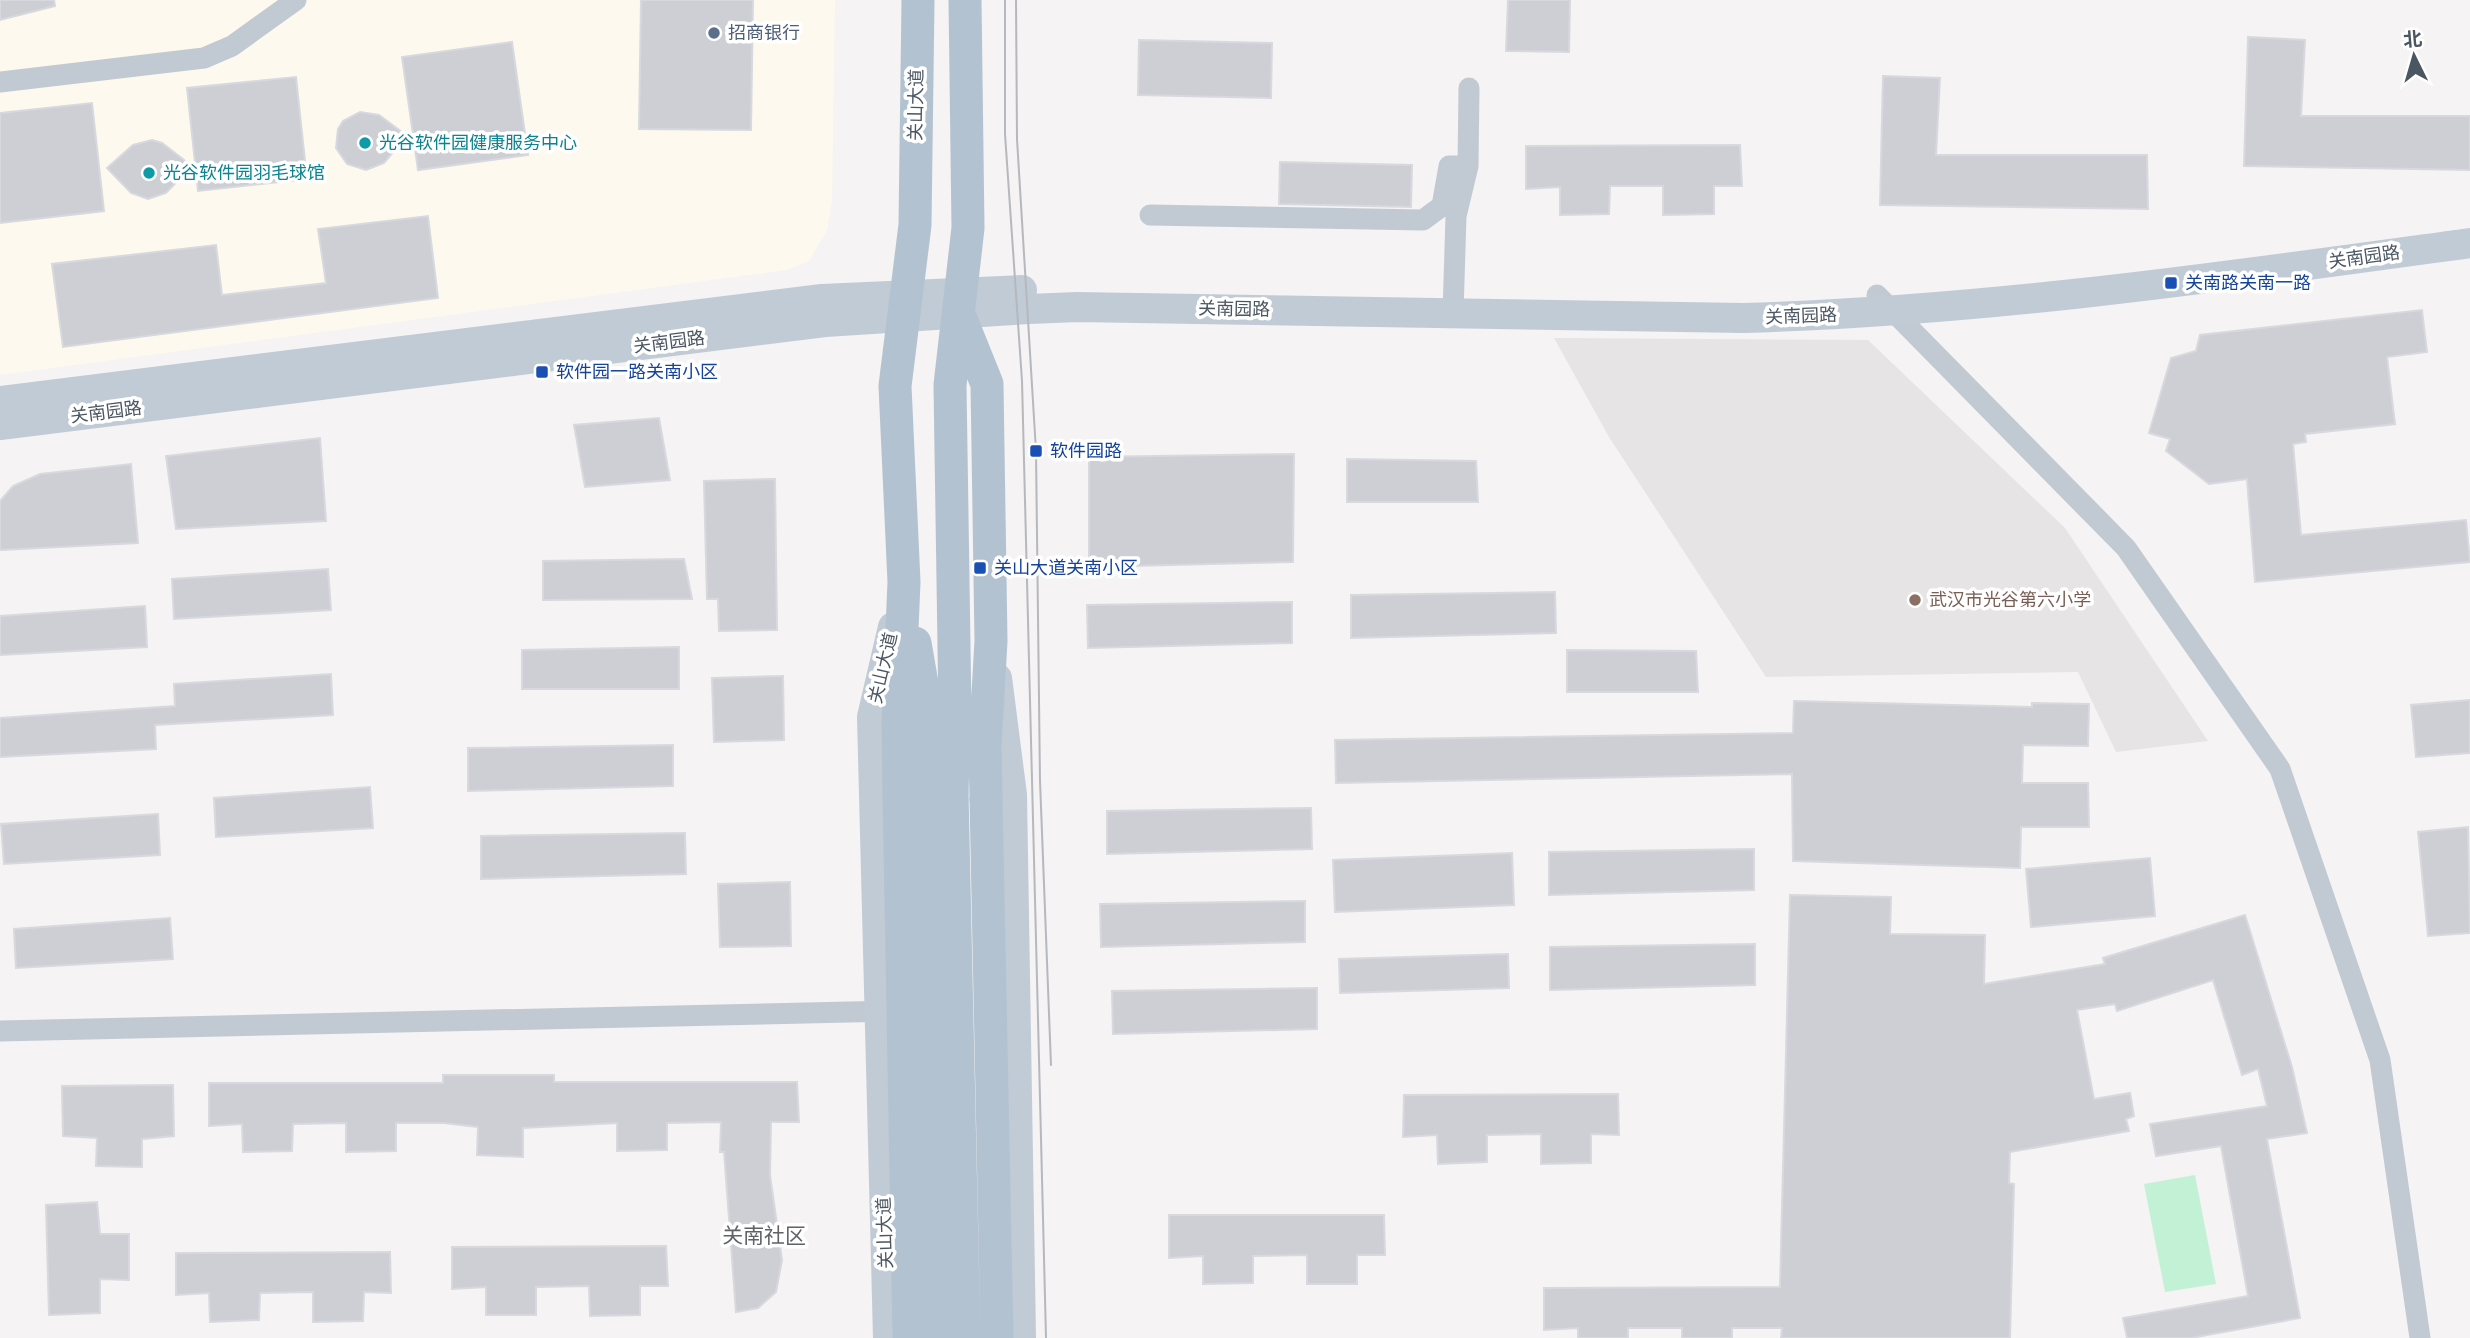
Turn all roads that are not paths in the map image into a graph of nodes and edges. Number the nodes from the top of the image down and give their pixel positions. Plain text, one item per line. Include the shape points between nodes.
1 (296, 0) edge
2 (918, 0) edge
3 (965, 0) edge
4 (0, 82) edge
5 (1469, 88) dead end
6 (1468, 166) junction
7 (1150, 215) dead end
8 (2470, 230) edge
9 (2470, 243) edge
10 (1883, 302) junction
11 (960, 304) junction
12 (1453, 304) junction
13 (905, 306) junction
14 (0, 401) edge
15 (0, 425) edge
16 (904, 582) junction
17 (991, 641) junction
18 (927, 793) junction
19 (1015, 1005) junction
20 (877, 1012) junction
21 (0, 1031) edge
22 (888, 1338) edge
23 (909, 1338) edge
24 (940, 1338) edge
25 (964, 1338) edge
26 (997, 1338) edge
27 (1021, 1338) edge
28 (2420, 1338) edge

1 - 4 street via 232,46 204,58
2 - 13 main road, 关山大道 via 915,225
3 - 11 main road via 968,228
5 - 6 street
6 - 7 street via 1448,166 1442,206 1423,220
6 - 12 street via 1456,216
8 - 10 main road, 关南园路 via 2093,281
9 - 10 main road, 关南园路 via 2094,294
10 - 12 main road, 关南园路 via 1840,315 1743,318
10 - 28 street via 2126,548 2280,769 2380,1060
11 - 12 main road, 关南园路
11 - 13 main road, 关南园路
11 - 17 main road via 987,384
11 - 18 main road via 950,385 956,711
13 - 14 main road, 关南园路 via 809,301
13 - 15 main road, 关南园路 via 825,322
13 - 16 main road, 关山大道 via 895,386
16 - 18 main road via 928,718
16 - 20 main road, 关山大道 via 872,716
17 - 19 main road via 1012,795
17 - 26 main road, bridge via 985,746
18 - 23 main road, bridge
18 - 24 main road, bridge
18 - 25 main road, bridge
19 - 20 street
19 - 27 main road
20 - 21 street
20 - 22 main road, 关山大道

